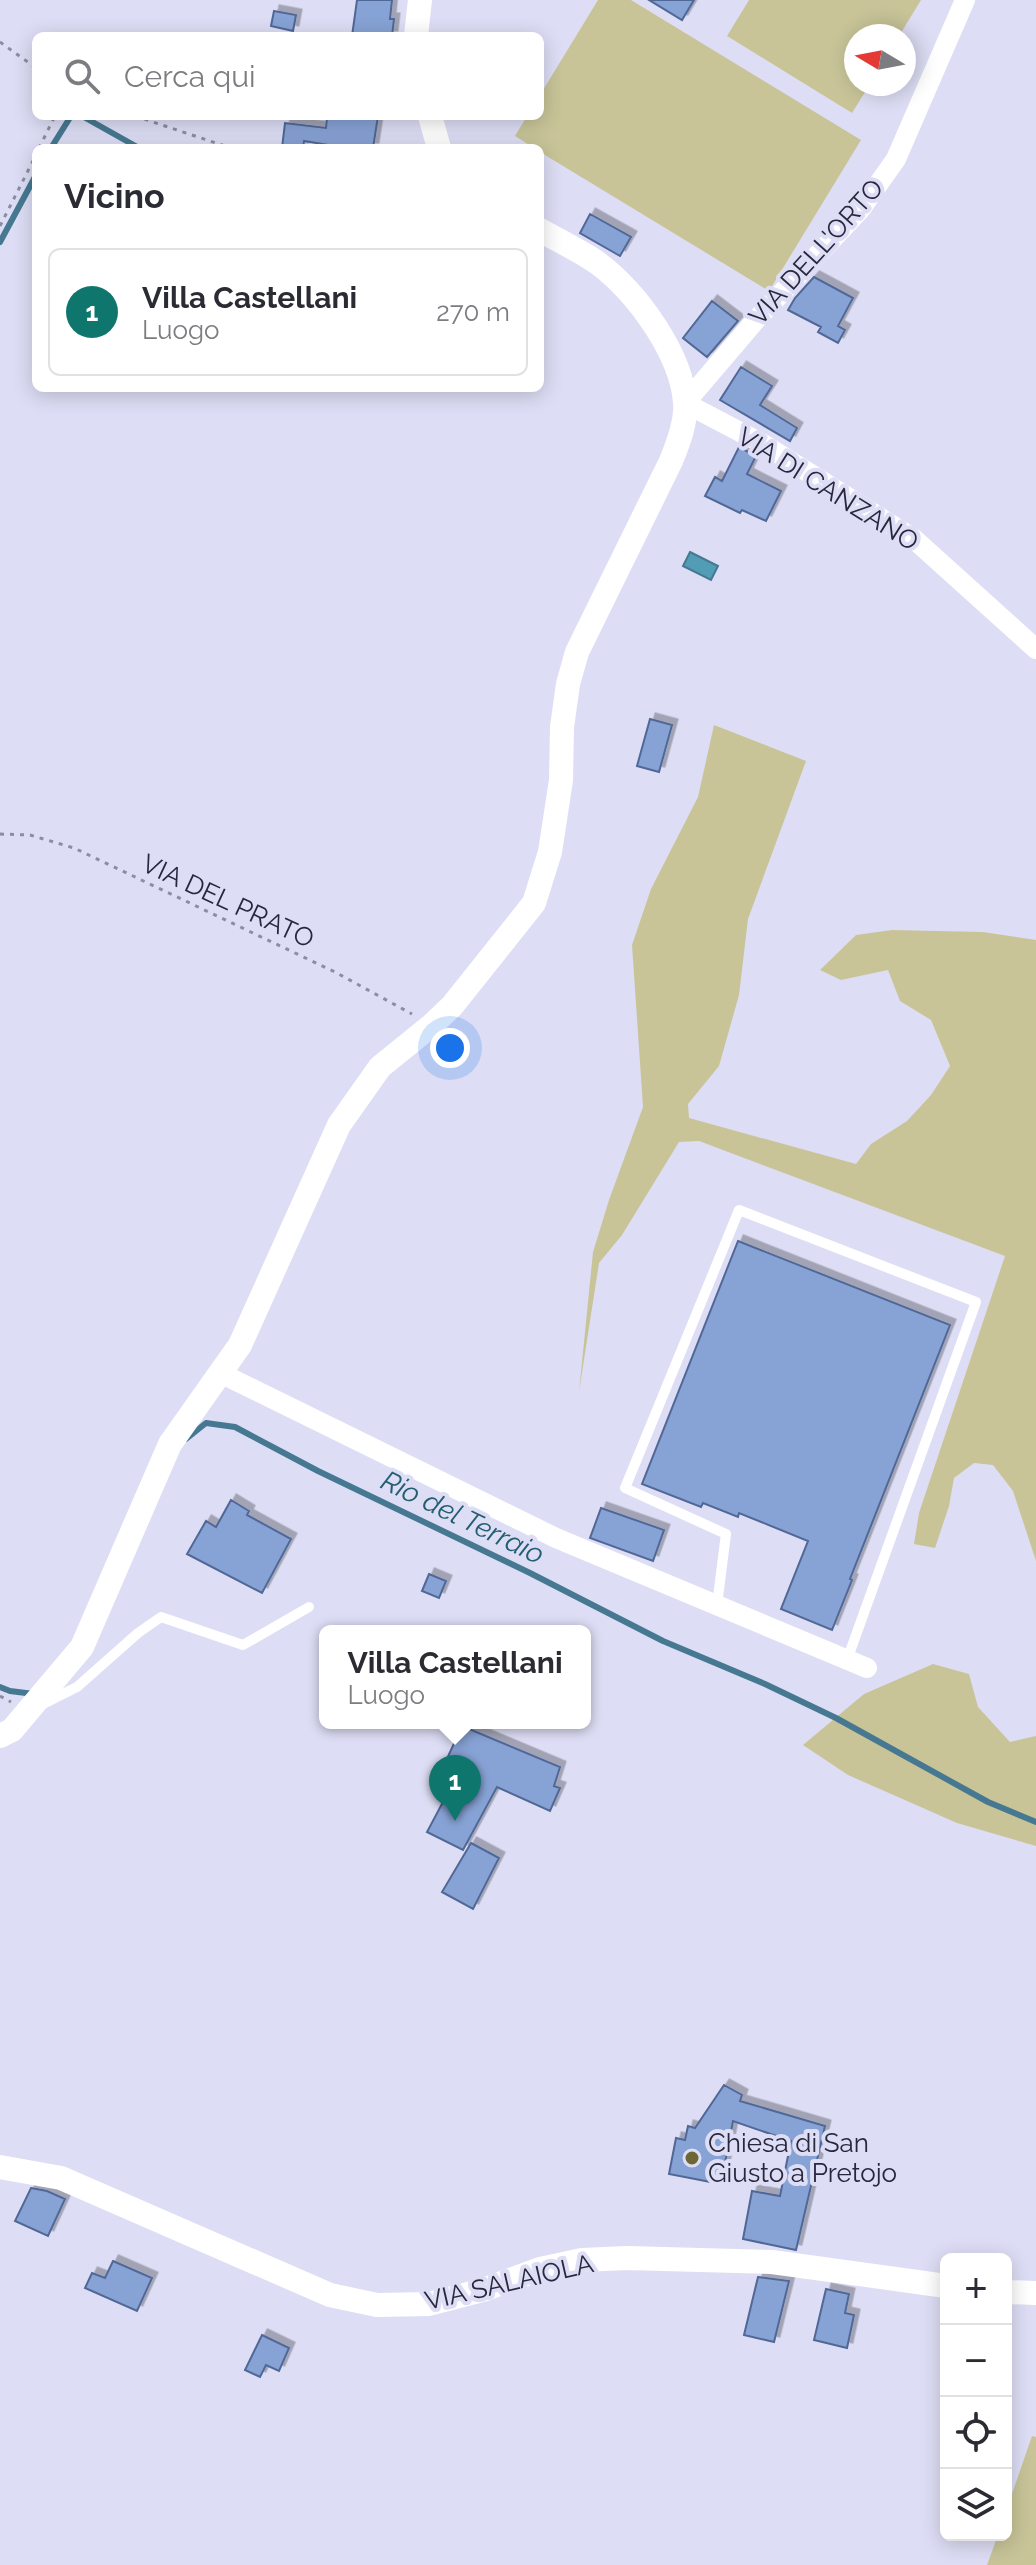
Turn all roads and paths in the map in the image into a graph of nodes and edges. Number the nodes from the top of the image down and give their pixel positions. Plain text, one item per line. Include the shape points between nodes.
1 (420, 0) edge
2 (965, 0) edge
3 (416, 32) edge
4 (0, 42) edge
5 (32, 65) edge
6 (53, 120) edge
7 (147, 120) edge
8 (431, 120) edge
9 (41, 144) edge
10 (219, 144) edge
11 (438, 144) edge
12 (32, 163) edge
13 (0, 226) edge
14 (544, 232) edge
15 (685, 403) junction
16 (1036, 649) edge
17 (0, 834) edge
18 (432, 1025) junction
19 (220, 1373) junction
20 (717, 1605) junction
21 (309, 1607) dead end
22 (847, 1660) junction
23 (867, 1668) dead end
24 (29, 1710) junction
25 (0, 1736) edge
26 (0, 2167) edge
27 (940, 2285) edge
28 (1012, 2292) edge
29 (1036, 2293) edge

1 - 3 street
2 - 15 street, VIA DELL'ORTO via 896,159 860,210
4 - 5 path
6 - 9 path
7 - 10 path
8 - 11 street
12 - 13 path
14 - 15 street via 599,264 639,302 670,354
15 - 16 street, VIA DI CANZANO via 763,444 914,539
15 - 18 street via 671,461 577,652 562,727 561,780 550,852 534,903
17 - 18 path, VIA DEL PRATO via 30,835 74,848 335,972
18 - 19 street via 380,1067 339,1125 240,1345
19 - 20 street via 556,1538
19 - 24 street via 170,1444 82,1647
20 - 22 street
20 - 22 lane via 726,1534 625,1488 739,1210 976,1302
21 - 24 lane via 243,1645 161,1617 77,1687
22 - 23 street
24 - 25 street
26 - 27 street, VIA SALAIOLA via 61,2178 330,2295 377,2305 429,2304 540,2269 627,2258 772,2262
28 - 29 street

